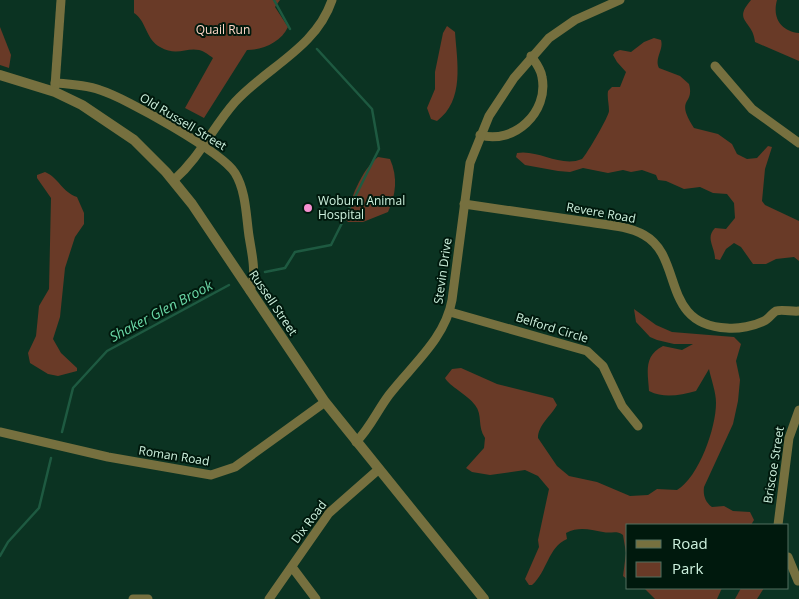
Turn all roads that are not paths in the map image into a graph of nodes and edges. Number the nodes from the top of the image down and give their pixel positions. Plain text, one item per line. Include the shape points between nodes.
1 (61, 0) edge
2 (332, 0) edge
3 (591, 0) edge
4 (620, 0) edge
5 (595, 9) junction
6 (531, 56) junction
7 (715, 66) dead end
8 (0, 75) edge
9 (55, 87) junction
10 (480, 135) junction
11 (799, 143) edge
12 (205, 147) junction
13 (174, 180) junction
14 (464, 204) junction
15 (250, 291) junction
16 (799, 311) edge
17 (450, 312) junction
18 (325, 402) junction
19 (799, 410) edge
20 (638, 426) dead end
21 (0, 432) edge
22 (356, 442) junction
23 (378, 469) junction
24 (778, 524) edge
25 (789, 559) edge
26 (292, 567) junction
27 (798, 581) dead end
28 (133, 599) edge
29 (148, 599) edge
30 (269, 599) edge
31 (316, 599) edge
32 (484, 599) edge

1 - 9 street
2 - 12 street via 320,24 305,42 238,100
3 - 5 street
4 - 5 street, Stevin Drive
5 - 6 street, Stevin Drive via 560,29
6 - 10 street, Stevin Drive via 502,95
6 - 10 street via 543,82 533,116 522,127 505,136
7 - 11 street via 752,109
8 - 9 street, Russell Street
9 - 12 street, Old Russell Street via 87,87 108,93
9 - 13 street, Russell Street via 115,126 144,149
10 - 14 street, Stevin Drive via 470,163
12 - 13 street
12 - 15 street, Old Russell Street via 228,165 242,189 254,271
13 - 15 street, Russell Street
14 - 16 street, Revere Road via 639,232 659,248 682,304 697,318 713,326 737,328 761,322 777,311
14 - 17 street, Stevin Drive
15 - 18 street, Russell Street
17 - 20 street, Belford Circle via 587,351 604,366 622,406
17 - 22 street, Stevin Drive via 429,347
18 - 21 street, Roman Road via 235,467 211,475 99,456
18 - 22 street, Russell Street
19 - 24 street, Briscoe Street via 789,438
22 - 23 street, Russell Street
23 - 26 street, Dix Road via 329,513
23 - 32 street, Russell Street
25 - 27 street
26 - 30 street, Dix Road
26 - 31 street
28 - 29 street

